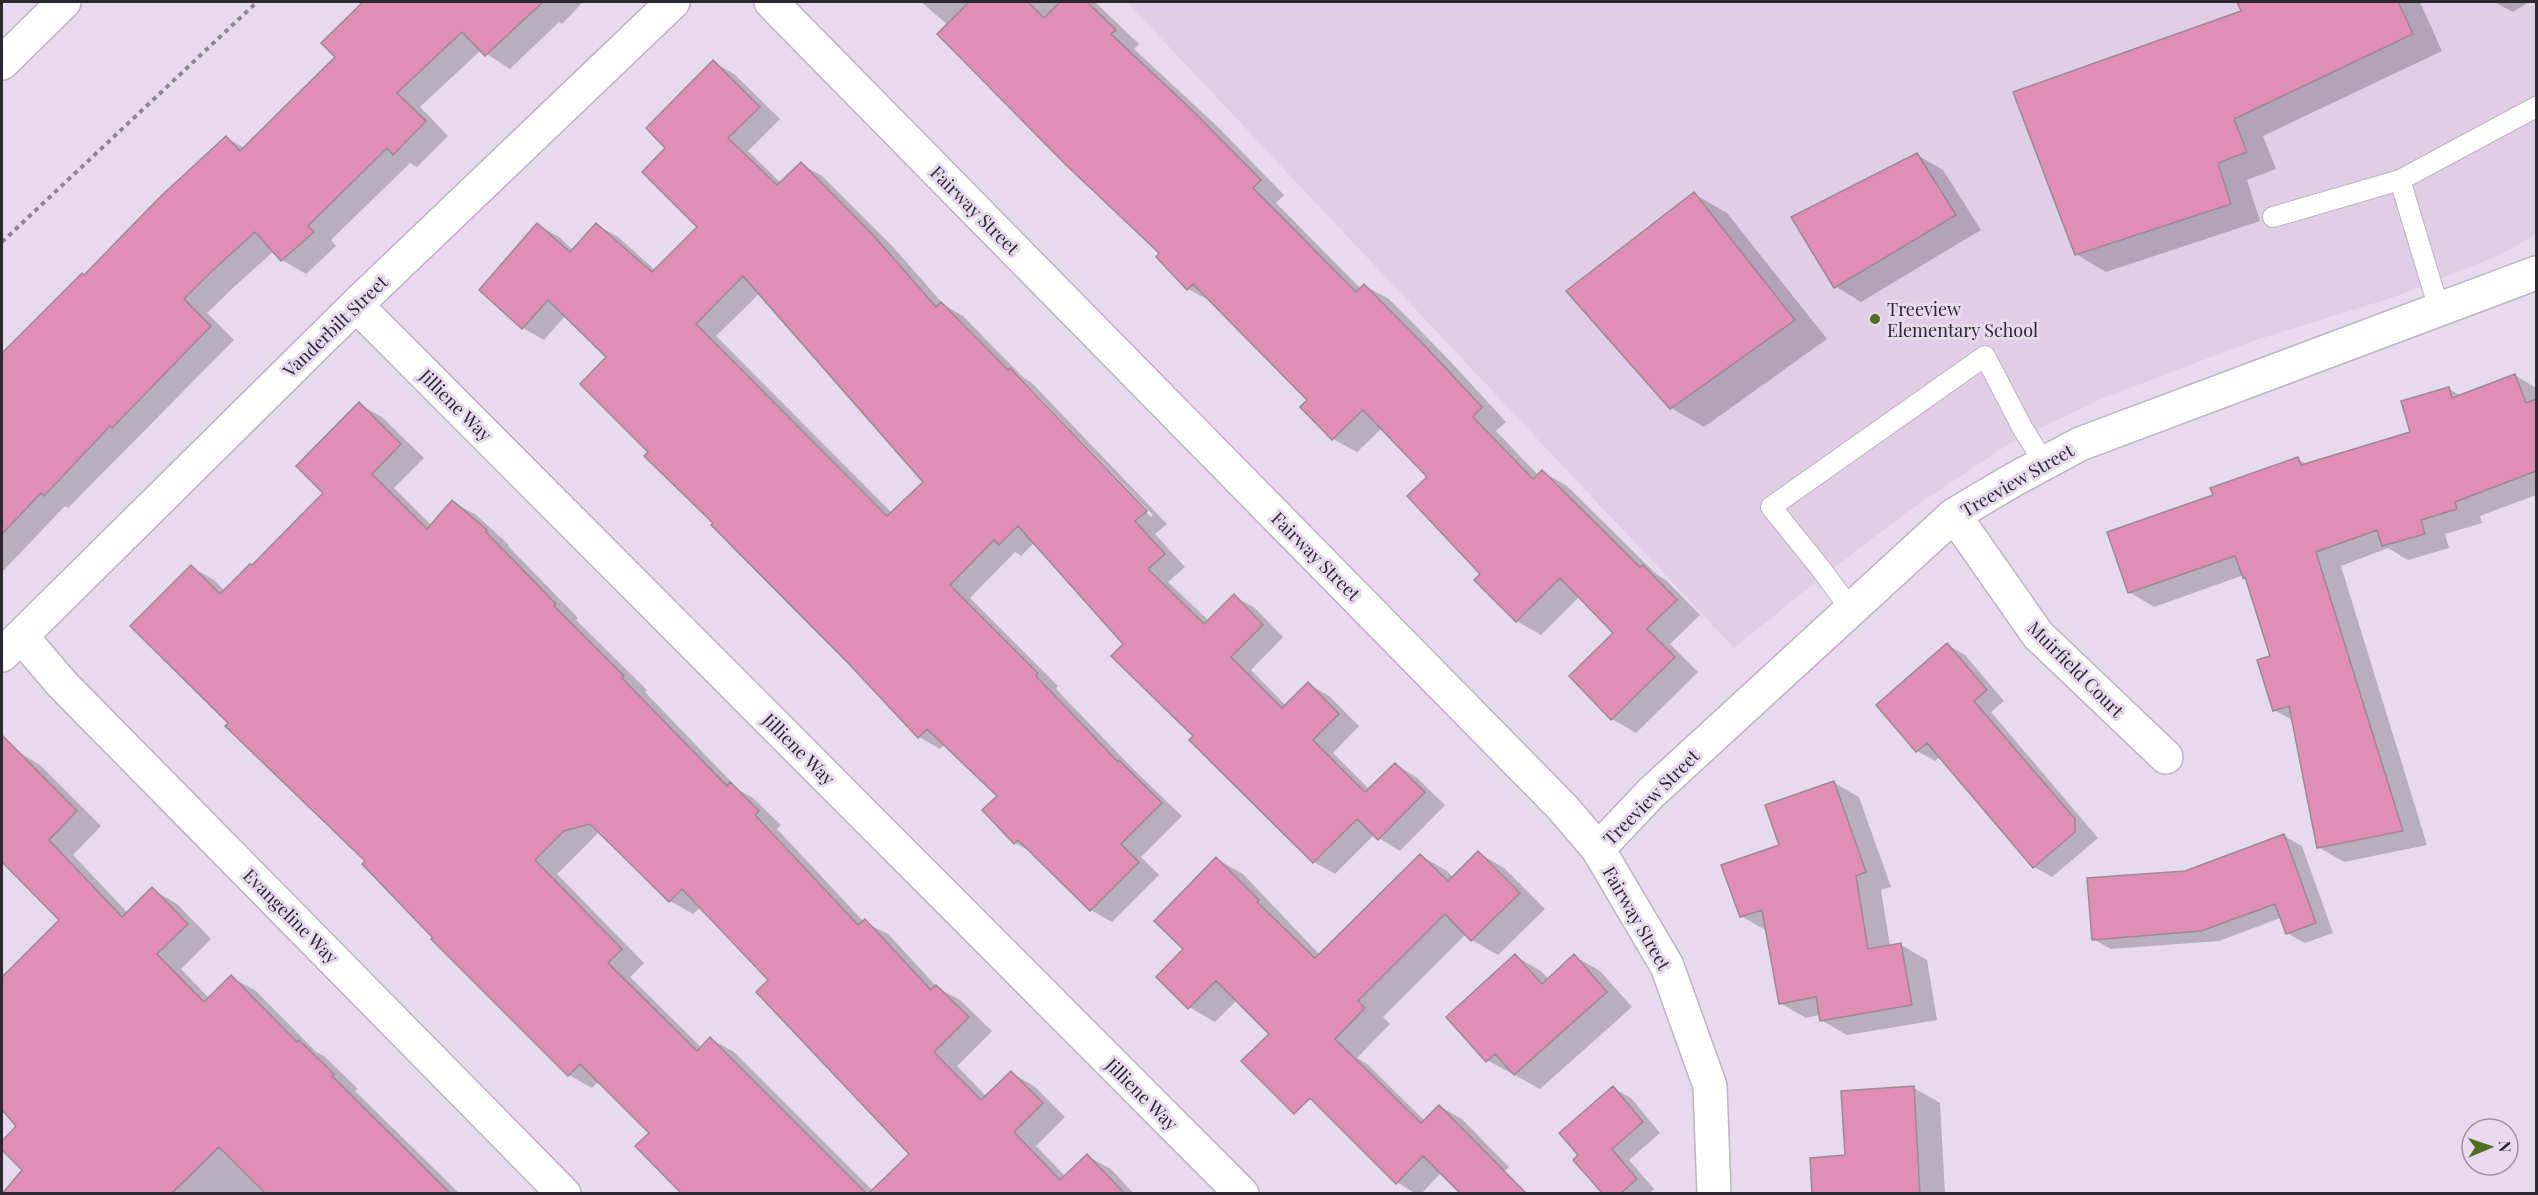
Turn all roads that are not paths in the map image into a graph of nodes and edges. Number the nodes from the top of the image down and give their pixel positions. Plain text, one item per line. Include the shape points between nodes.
1 (64, 2) edge
2 (673, 2) edge
3 (771, 2) edge
4 (2, 63) edge
5 (2536, 107) edge
6 (2400, 180) junction
7 (2273, 217) dead end
8 (2536, 273) edge
9 (356, 305) junction
10 (2439, 309) junction
11 (2045, 464) junction
12 (1954, 515) junction
13 (1852, 611) junction
14 (11, 646) edge
15 (2166, 757) dead end
16 (1598, 849) junction
17 (564, 1194) edge
18 (1242, 1194) edge
19 (1714, 1194) edge

1 - 4 street
2 - 9 street, Vanderbilt Street
3 - 16 street, Fairway Street via 1555,799
5 - 6 lane
6 - 7 lane
6 - 10 lane
8 - 10 street, Treeview Street
9 - 14 street, Vanderbilt Street
9 - 18 street, Jilliene Way
10 - 11 street, Treeview Street via 2080,444
11 - 12 street, Treeview Street
11 - 13 lane via 1984,357 1771,507
12 - 13 street, Treeview Street
12 - 15 street, Muirfield Court via 2038,635
13 - 16 street, Treeview Street via 1651,793
14 - 17 street, Evangeline Way via 62,684
16 - 19 street, Fairway Street via 1667,966 1710,1086

